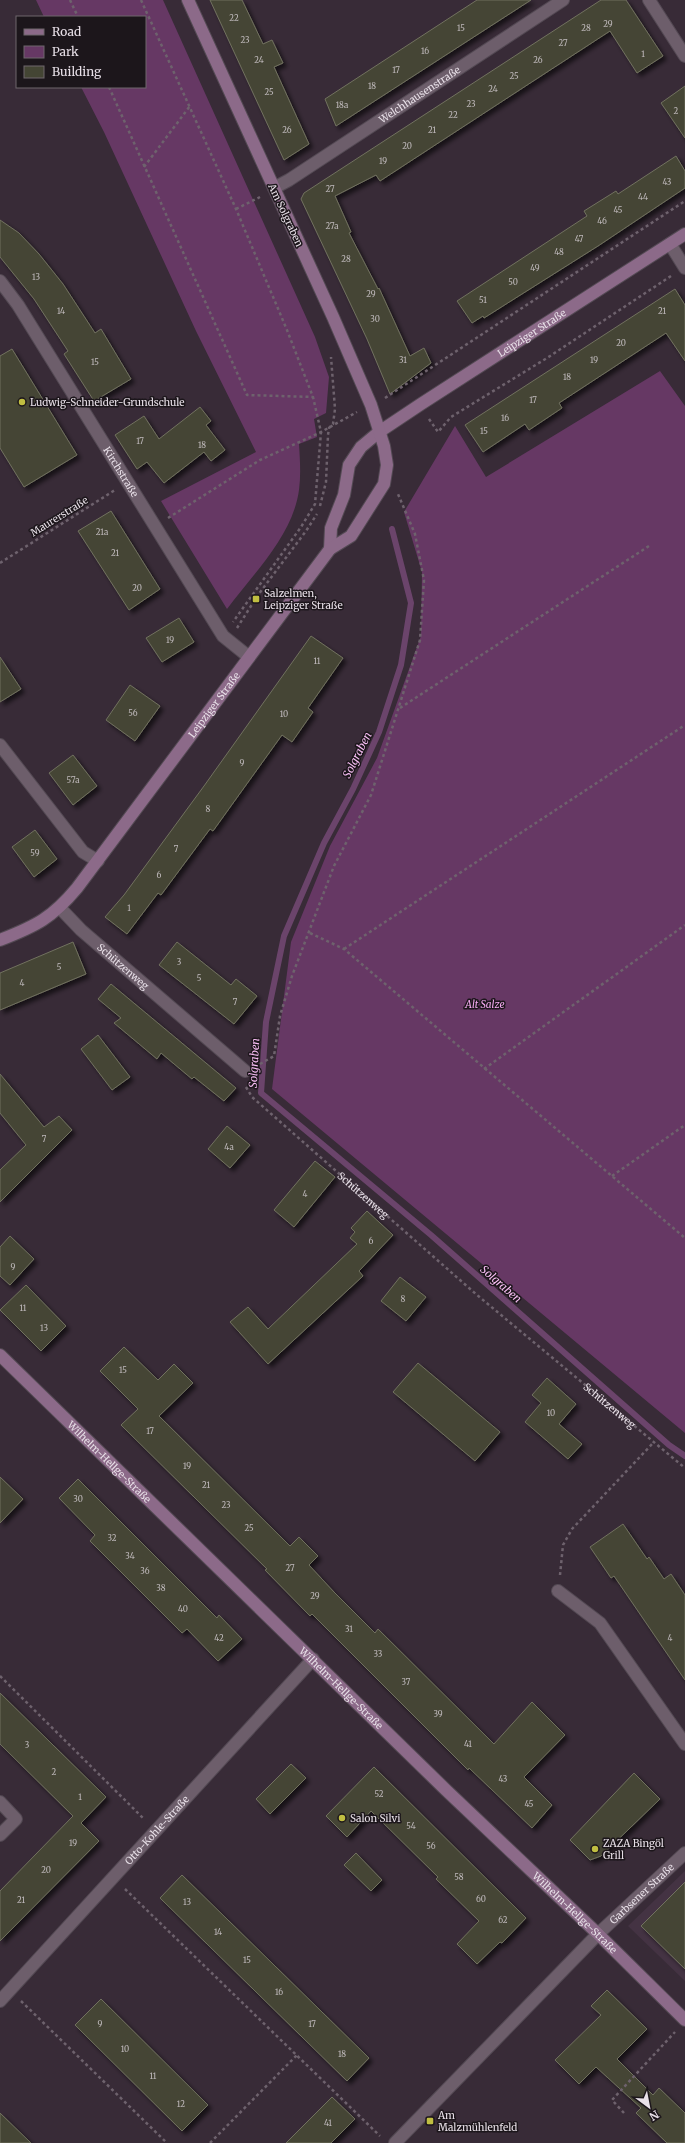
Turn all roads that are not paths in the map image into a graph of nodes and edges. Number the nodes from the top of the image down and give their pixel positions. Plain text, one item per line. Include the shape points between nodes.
1 (188, 0) edge
2 (563, 0) edge
3 (649, 0) edge
4 (685, 56) edge
5 (274, 188) junction
6 (685, 234) edge
7 (670, 244) junction
8 (685, 267) edge
9 (0, 281) edge
10 (379, 432) junction
11 (330, 549) junction
12 (249, 657) junction
13 (0, 745) edge
14 (98, 861) junction
15 (60, 908) junction
16 (0, 940) edge
17 (245, 1071) road end
18 (0, 1355) edge
19 (558, 1591) road end
20 (313, 1659) junction
21 (685, 1744) edge
22 (0, 1802) edge
23 (0, 1835) edge
24 (685, 1853) edge
25 (598, 1934) junction
26 (0, 2001) edge
27 (682, 2023) edge
28 (395, 2143) edge

1 - 5 main road, Am Solgraben
2 - 5 street, Welchhausenstraße
3 - 4 street
5 - 10 main road, Am Solgraben via 371,405
6 - 7 main road, Leipziger Straße
7 - 8 street
7 - 10 main road, Leipziger Straße
9 - 12 street, Kirchstraße via 18,305 226,639
10 - 11 main road, Leipziger Straße via 361,447 349,464 344,495 332,528
10 - 11 main road, Leipziger Straße via 386,464 384,484 351,536
11 - 12 main road, Leipziger Straße
12 - 14 main road, Leipziger Straße
13 - 14 street via 83,852
14 - 15 main road, Leipziger Straße
15 - 16 main road, Leipziger Straße via 43,922
15 - 17 street, Schützenweg via 81,930
18 - 20 main road, Wilhelm-Hellge-Straße
19 - 21 street via 600,1623
20 - 25 main road, Wilhelm-Hellge-Straße
20 - 26 street, Otto-Kohle-Straße
22 - 23 street via 16,1818
24 - 25 street, Garbsener Straße
25 - 27 main road, Wilhelm-Hellge-Straße
25 - 28 street

